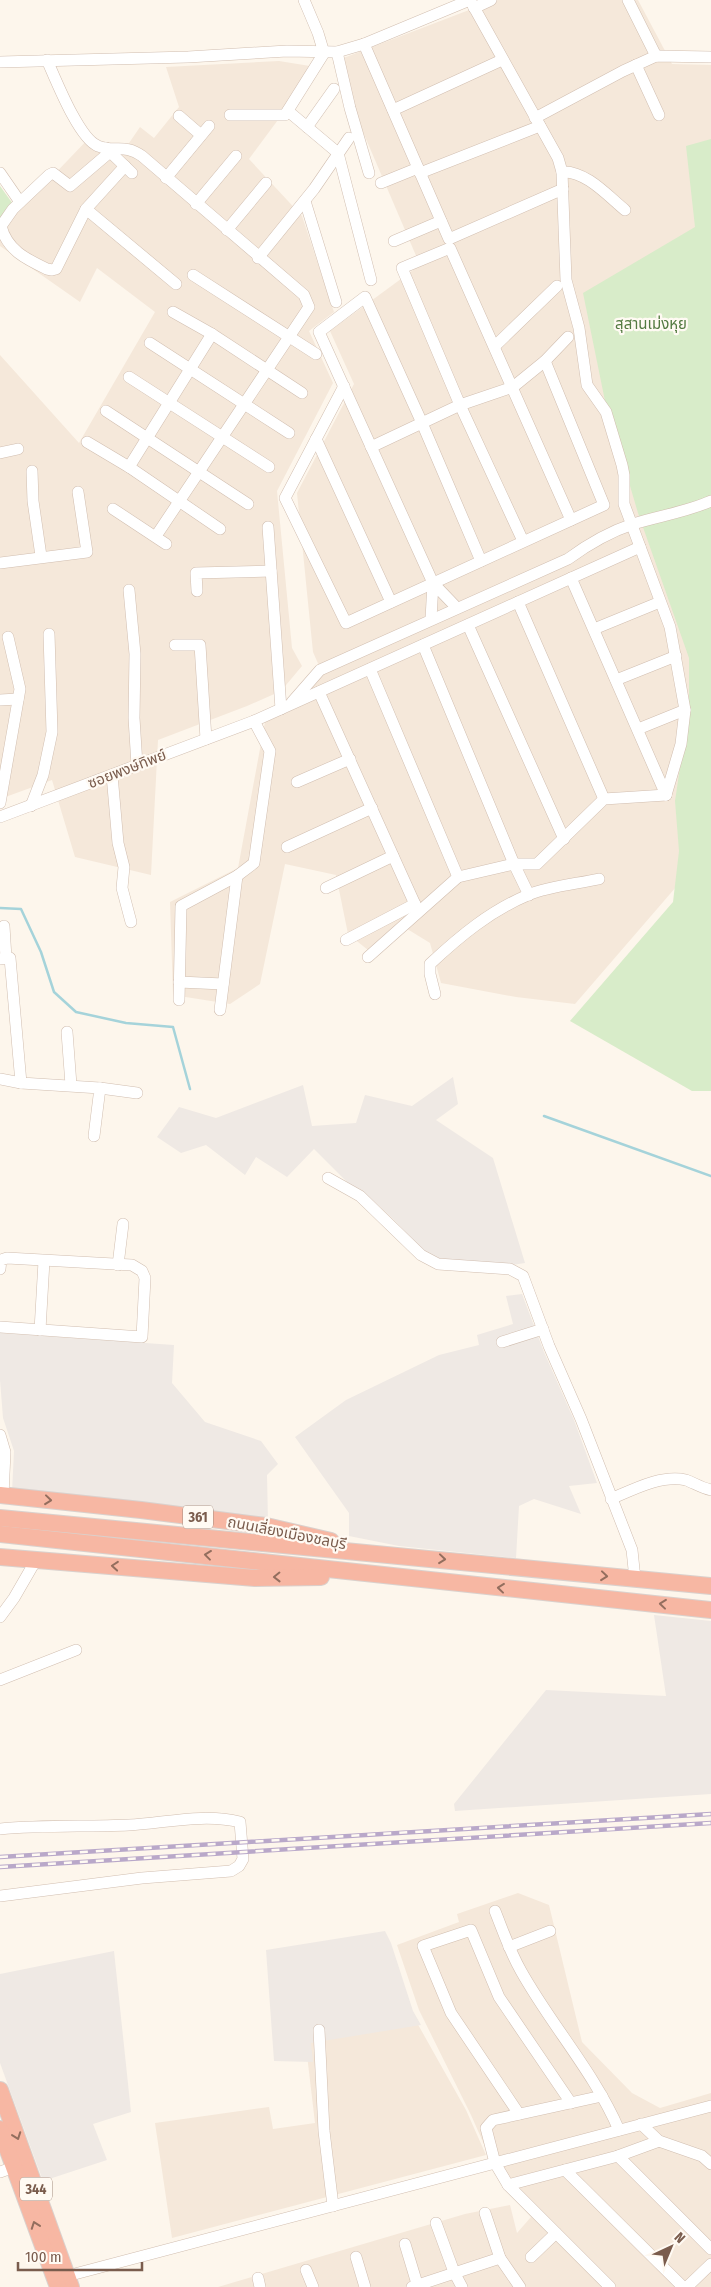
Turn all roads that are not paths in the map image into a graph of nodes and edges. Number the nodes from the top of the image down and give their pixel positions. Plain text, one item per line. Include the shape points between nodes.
1 (304, 0) edge
2 (491, 0) edge
3 (628, 0) edge
4 (471, 3) edge
5 (364, 44) junction
6 (337, 52) junction
7 (324, 53) junction
8 (656, 56) junction
9 (711, 56) edge
10 (47, 60) junction
11 (502, 60) junction
12 (0, 62) edge
13 (636, 65) junction
14 (334, 89) dead end
15 (393, 110) junction
16 (288, 111) junction
17 (230, 115) dead end
18 (660, 115) dead end
19 (179, 116) dead end
20 (538, 122) junction
21 (209, 126) dead end
22 (307, 127) junction
23 (201, 135) junction
24 (350, 138) dead end
25 (108, 150) junction
26 (338, 153) junction
27 (236, 156) dead end
28 (419, 170) junction
29 (562, 172) junction
30 (0, 173) edge
31 (369, 173) dead end
32 (166, 178) junction
33 (266, 183) dead end
34 (382, 183) dead end
35 (563, 189) junction
36 (308, 197) junction
37 (20, 202) junction
38 (196, 204) junction
39 (86, 210) junction
40 (625, 210) dead end
41 (441, 221) junction
42 (227, 230) junction
43 (394, 241) dead end
44 (258, 258) junction
45 (193, 275) dead end
46 (371, 280) dead end
47 (176, 284) dead end
48 (557, 286) dead end
49 (336, 302) dead end
50 (173, 312) dead end
51 (212, 334) junction
52 (568, 337) dead end
53 (288, 338) junction
54 (150, 343) dead end
55 (494, 346) junction
56 (316, 354) dead end
57 (545, 361) junction
58 (190, 370) junction
59 (268, 372) junction
60 (129, 377) dead end
61 (344, 386) junction
62 (513, 387) junction
63 (302, 393) dead end
64 (170, 403) junction
65 (245, 405) junction
66 (460, 405) junction
67 (106, 411) dead end
68 (422, 423) junction
69 (289, 433) dead end
70 (148, 437) junction
71 (223, 438) junction
72 (316, 438) junction
73 (87, 442) dead end
74 (372, 447) junction
75 (18, 450) dead end
76 (0, 453) edge
77 (129, 467) junction
78 (269, 467) dead end
79 (32, 471) dead end
80 (200, 472) junction
81 (78, 492) dead end
82 (711, 501) edge
83 (180, 502) junction
84 (248, 504) dead end
85 (113, 509) dead end
86 (571, 520) junction
87 (631, 524) junction
88 (268, 526) dead end
89 (220, 529) dead end
90 (156, 536) junction
91 (523, 541) junction
92 (166, 544) dead end
93 (640, 547) junction
94 (41, 556) junction
95 (481, 561) junction
96 (0, 563) edge
97 (271, 571) junction
98 (571, 578) junction
99 (434, 583) junction
100 (130, 590) dead end
101 (197, 591) dead end
102 (391, 602) junction
103 (518, 602) junction
104 (660, 602) junction
105 (457, 608) junction
106 (431, 619) junction
107 (468, 624) junction
108 (594, 629) junction
109 (49, 634) dead end
110 (8, 637) dead end
111 (175, 645) dead end
112 (423, 645) junction
113 (676, 656) junction
114 (370, 669) junction
115 (616, 680) junction
116 (319, 692) junction
117 (18, 699) junction
118 (0, 700) edge
119 (285, 707) junction
120 (685, 710) junction
121 (254, 721) junction
122 (638, 729) junction
123 (206, 739) junction
124 (350, 758) junction
125 (137, 766) junction
126 (112, 775) junction
127 (297, 782) dead end
128 (666, 795) junction
129 (604, 799) junction
130 (0, 803) edge
131 (30, 806) junction
132 (372, 808) junction
133 (0, 817) edge
134 (564, 839) junction
135 (287, 848) dead end
136 (393, 856) junction
137 (514, 864) junction
138 (237, 876) junction
139 (458, 877) junction
140 (599, 879) dead end
141 (326, 888) dead end
142 (529, 895) junction
143 (417, 907) junction
144 (131, 922) dead end
145 (4, 926) dead end
146 (346, 940) dead end
147 (368, 957) dead end
148 (3, 959) edge
149 (179, 982) junction
150 (223, 984) junction
151 (435, 994) dead end
152 (179, 1000) dead end
153 (220, 1010) dead end
154 (67, 1032) dead end
155 (0, 1080) edge
156 (21, 1083) junction
157 (71, 1085) junction
158 (100, 1088) junction
159 (137, 1093) dead end
160 (94, 1136) dead end
161 (328, 1178) dead end
162 (123, 1224) dead end
163 (44, 1261) junction
164 (118, 1265) junction
165 (0, 1269) edge
166 (0, 1327) edge
167 (543, 1329) junction
168 (40, 1330) junction
169 (502, 1342) dead end
170 (0, 1436) edge
171 (711, 1490) edge
172 (1, 1496) edge
173 (611, 1499) junction
174 (0, 1518) edge
175 (0, 1534) edge
176 (150, 1541) junction
177 (394, 1554) junction
178 (0, 1557) edge
179 (36, 1560) junction
180 (396, 1577) junction
181 (635, 1579) junction
182 (711, 1586) edge
183 (711, 1610) edge
184 (0, 1618) edge
185 (76, 1650) dead end
186 (0, 1680) edge
187 (0, 1829) edge
188 (0, 1896) edge
189 (494, 1911) dead end
190 (550, 1931) dead end
191 (509, 1947) junction
192 (318, 2030) dead end
193 (0, 2090) edge
194 (602, 2096) junction
195 (571, 2103) junction
196 (711, 2106) edge
197 (519, 2114) junction
198 (641, 2124) junction
199 (0, 2129) edge
200 (619, 2130) junction
201 (658, 2141) junction
202 (618, 2156) junction
203 (495, 2164) junction
204 (711, 2164) edge
205 (7, 2169) edge
206 (565, 2170) junction
207 (508, 2186) junction
208 (332, 2206) junction
209 (485, 2213) dead end
210 (436, 2223) dead end
211 (556, 2233) junction
212 (404, 2244) dead end
213 (711, 2249) edge
214 (356, 2257) dead end
215 (531, 2257) dead end
216 (500, 2258) junction
217 (711, 2264) edge
218 (306, 2270) dead end
219 (454, 2272) junction
220 (65, 2283) edge
221 (415, 2286) edge
222 (312, 2287) edge
223 (365, 2287) edge
224 (462, 2287) edge
225 (520, 2287) edge
226 (610, 2287) edge
227 (683, 2287) edge
228 (687, 2287) edge

1 - 7 street
2 - 4 street
3 - 8 street
4 - 5 street
4 - 11 street
5 - 6 street
5 - 15 street
6 - 7 street
6 - 31 street
7 - 10 street via 287,51
7 - 16 street
8 - 9 street
8 - 13 street
10 - 12 street
10 - 25 street via 84,136
11 - 15 street
11 - 20 street
13 - 18 street
13 - 20 street
14 - 22 street
15 - 28 street
16 - 17 street via 285,115
16 - 22 street
19 - 23 street
20 - 28 street
20 - 29 street
21 - 23 street
22 - 26 street
23 - 32 street
24 - 26 street
25 - 32 street via 129,148
25 - 37 street via 70,186 53,173
25 - 39 street via 129,170
26 - 36 street
26 - 46 street
27 - 38 street
28 - 34 street
28 - 41 street
29 - 35 street
29 - 40 street via 576,173
30 - 37 street
32 - 38 street
33 - 42 street
35 - 41 street via 449,239
35 - 87 street via 566,280 579,328 587,384 606,412 624,475 624,504
36 - 44 street
36 - 49 street
37 - 39 street via 1,226 4,238 28,260 52,270
38 - 42 street
39 - 47 street
41 - 43 street
42 - 44 street
44 - 53 street via 304,295 309,307
45 - 53 street
48 - 55 street
50 - 51 street
51 - 58 street
51 - 59 street
52 - 57 street
53 - 56 street
53 - 59 street
54 - 58 street
55 - 62 street
55 - 66 street via 450,248 402,268
57 - 62 street
57 - 86 street via 604,505
58 - 64 street
58 - 65 street
59 - 63 street
59 - 65 street
60 - 64 street
61 - 68 street via 319,332 365,297
61 - 72 street
61 - 74 street
62 - 66 street
62 - 86 street
64 - 70 street
64 - 71 street
65 - 69 street
65 - 71 street
66 - 68 street
66 - 91 street
67 - 70 street
68 - 74 street
68 - 95 street
70 - 77 street
70 - 80 street
71 - 78 street
71 - 80 street
72 - 102 street
72 - 102 street via 285,498 346,623
73 - 77 street
74 - 99 street
75 - 76 street
77 - 83 street
79 - 94 street
80 - 83 street
80 - 84 street
81 - 94 street via 87,552
82 - 87 street
83 - 89 street
83 - 90 street
85 - 90 street
86 - 91 street
87 - 93 street
87 - 105 street via 588,544 568,560
88 - 97 street
90 - 92 street
91 - 95 street
93 - 98 street, ซอยพงษ์ทิพย์
93 - 104 street
94 - 96 street
95 - 99 street
97 - 101 street via 196,573
97 - 119 street
98 - 103 street, ซอยพงษ์ทิพย์
98 - 108 street
99 - 102 street
99 - 105 street
99 - 106 street
100 - 125 street
103 - 107 street, ซอยพงษ์ทิพย์
103 - 129 street
104 - 108 street
104 - 113 street
105 - 106 street
106 - 119 street via 320,670
107 - 112 street, ซอยพงษ์ทิพย์
107 - 134 street
108 - 115 street
109 - 131 street via 52,732 43,775
110 - 117 street via 20,689
111 - 123 street via 200,645
112 - 114 street, ซอยพงษ์ทิพย์
112 - 137 street
113 - 115 street
113 - 120 street
114 - 116 street, ซอยพงษ์ทิพย์
114 - 139 street
115 - 122 street
116 - 119 street, ซอยพงษ์ทิพย์
116 - 124 street
117 - 118 street
117 - 130 street
119 - 121 street, ซอยพงษ์ทิพย์
120 - 122 street
120 - 128 street via 681,744
121 - 123 street, ซอยพงษ์ทิพย์
121 - 138 street via 270,750 254,863
122 - 128 street
123 - 125 street, ซอยพงษ์ทิพย์
124 - 127 street
124 - 132 street
125 - 126 street, ซอยพงษ์ทิพย์
126 - 131 street, ซอยพงษ์ทิพย์
126 - 144 street via 118,843 124,867 122,888
128 - 129 street
129 - 134 street
131 - 133 street, ซอยพงษ์ทิพย์
132 - 135 street
132 - 136 street
134 - 137 street via 537,864
136 - 141 street
136 - 143 street
137 - 139 street
137 - 142 street
138 - 149 street via 181,906
138 - 150 street
139 - 143 street
140 - 142 street
142 - 151 street via 487,916 430,964
143 - 146 street
143 - 147 street
145 - 148 street
148 - 156 street via 10,958
149 - 150 street
149 - 152 street
150 - 153 street
154 - 157 street
155 - 156 street
156 - 157 street
157 - 158 street
158 - 159 street
158 - 160 street
161 - 167 street via 360,1196 421,1255 438,1264 510,1269 522,1276
162 - 164 street
163 - 164 street
163 - 165 street via 7,1258 1,1260
163 - 168 street
164 - 168 street via 132,1265 146,1278 142,1337
166 - 168 street
167 - 169 street
167 - 173 street
170 - 172 street via 5,1452
171 - 173 street via 686,1481 663,1481
172 -> 177 highway, ถนนเลี่ยงเมืองชลบุรี / 361 via 266,1526
173 - 181 street via 632,1550
174 - 176 highway, ถนนเลี่ยงเมืองชลบุรี / 361
175 - 176 highway, ถนนเลี่ยงเมืองชลบุรี / 361
176 - 177 highway, ถนนเลี่ยงเมืองชลบุรี / 361
180 -> 176 highway, ถนนเลี่ยงเมืองชลบุรี / 361
177 -> 181 highway, ถนนเลี่ยงเมืองชลบุรี / 361
178 - 179 highway, ถนนเลี่ยงเมืองชลบุรี / 361
180 -> 179 highway, ถนนเลี่ยงเมืองชลบุรี / 361 via 255,1578
179 - 184 street
183 -> 180 highway, ถนนเลี่ยงเมืองชลบุรี / 361
181 - 182 highway, ถนนเลี่ยงเมืองชลบุรี / 361
185 - 186 street
187 - 188 street via 233,1820 240,1822 243,1859 239,1866 222,1872 142,1878
189 - 191 street
190 - 191 street
191 - 194 street via 521,1971
192 - 208 street
193 -> 220 highway, 344
194 - 195 street
194 - 200 street
195 - 197 street
195 - 197 street via 499,1997 471,1930 423,1946 451,2012
196 - 198 street
197 - 203 street via 493,2120 486,2128
198 - 200 street
198 - 201 street
199 - 205 highway, 344
200 - 203 street
201 - 202 street
201 - 204 street via 702,2156
202 - 206 street
202 - 213 street
203 - 207 street
203 - 208 street
220 -> 205 highway, 344
206 - 207 street
206 - 227 street
207 - 211 street
208 - 220 street
209 - 216 street
210 - 219 street
211 - 215 street
211 - 226 street
212 - 221 street
214 - 223 street
216 - 219 street
216 - 225 street
217 - 228 street
218 - 222 street
219 - 221 street
219 - 224 street

